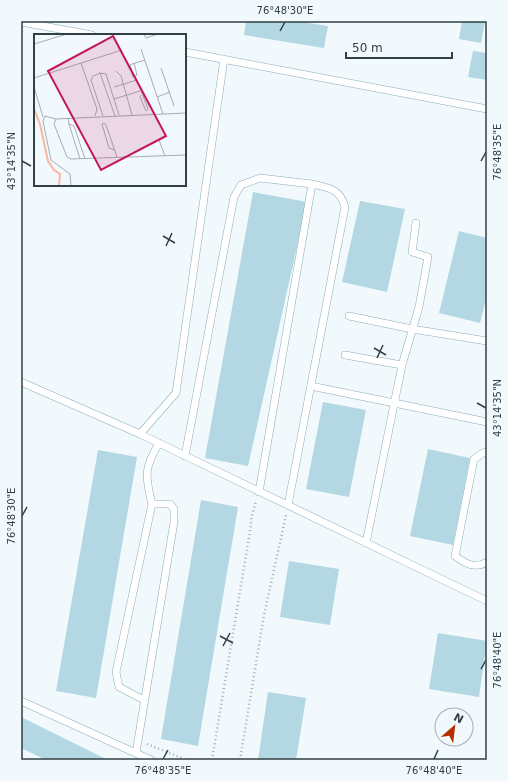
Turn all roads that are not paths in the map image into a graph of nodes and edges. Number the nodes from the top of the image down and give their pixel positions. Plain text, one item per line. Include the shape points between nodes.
1 (21, 22) edge
2 (87, 34) edge
3 (186, 52) edge
4 (224, 59) junction
5 (487, 109) edge
6 (312, 184) junction
7 (416, 223) dead end
8 (349, 316) dead end
9 (412, 329) junction
10 (487, 341) edge
11 (345, 355) dead end
12 (402, 365) junction
13 (21, 382) edge
14 (311, 386) junction
15 (396, 403) junction
16 (487, 422) edge
17 (140, 434) junction
18 (159, 443) junction
19 (487, 452) edge
20 (185, 456) junction
21 (259, 492) junction
22 (152, 504) junction
23 (288, 504) junction
24 (366, 542) junction
25 (487, 562) edge
26 (487, 601) edge
27 (144, 700) junction
28 (21, 701) edge
29 (136, 753) junction
30 (151, 760) edge

1 - 2 lane
3 - 4 lane
4 - 5 lane
4 - 17 lane via 176,393
6 - 14 lane via 333,190 342,197 345,207
6 - 20 lane via 260,178 241,185 234,197
6 - 21 lane
7 - 9 lane via 412,252 428,257 419,307
8 - 9 lane
9 - 10 lane
9 - 12 lane
11 - 12 lane
12 - 15 lane
13 - 17 lane
14 - 15 lane
14 - 23 lane
15 - 16 lane
15 - 24 lane
17 - 18 lane
18 - 20 lane
18 - 22 lane via 148,462 146,474
19 - 25 lane via 474,459 456,556 466,564 480,566
20 - 21 lane
21 - 23 lane
22 - 27 lane via 116,672 119,687
22 - 27 lane via 170,504 174,510
23 - 24 lane
24 - 26 lane
27 - 29 lane
28 - 29 lane
29 - 30 lane

